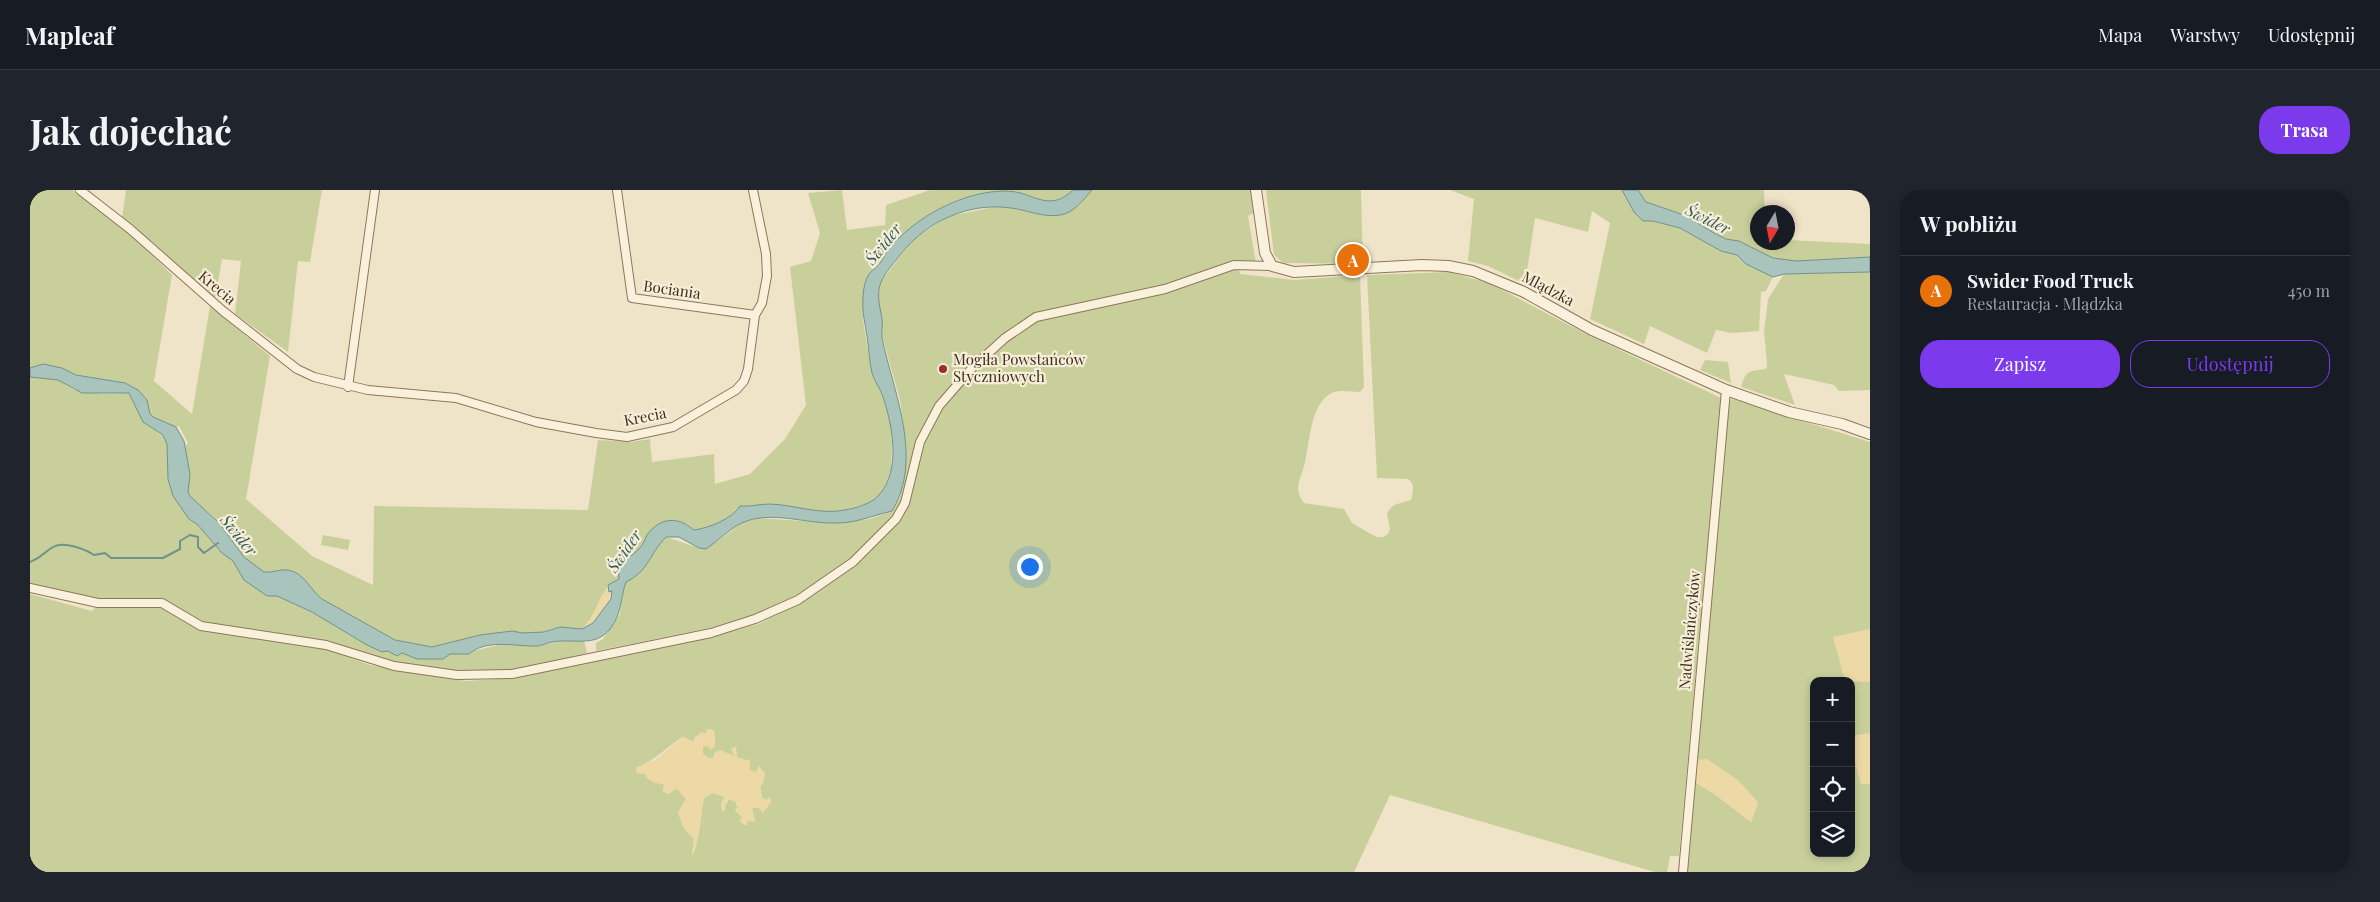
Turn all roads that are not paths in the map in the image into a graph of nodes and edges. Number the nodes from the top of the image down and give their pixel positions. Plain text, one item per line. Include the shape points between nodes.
1 (80, 190) edge
2 (374, 190) edge
3 (617, 190) edge
4 (753, 190) edge
5 (1256, 190) edge
6 (1272, 266) junction
7 (756, 315) junction
8 (348, 387) junction
9 (1726, 390) junction
10 (1870, 434) edge
11 (30, 588) edge
12 (1683, 872) edge

1 - 8 street, Krecia via 130,229 202,294 298,369
2 - 8 street
3 - 7 street, Bociania via 632,298
4 - 7 street, Krecia via 768,276
5 - 6 street via 1265,253
6 - 9 street, Mlądzka via 1294,272 1422,265 1473,271 1524,292 1592,330
6 - 11 street via 1234,266 1165,289 1029,321 972,368 939,406 920,442 905,503 896,518 853,562 798,600 755,619 711,633 512,674 457,676 394,666 326,645 201,626 162,603 76,603
7 - 8 street, Krecia via 748,369 736,390 673,427 644,435 596,434 536,422 456,398
9 - 10 street, Mlądzka via 1789,412
9 - 12 street, Nadwiślańczyków

